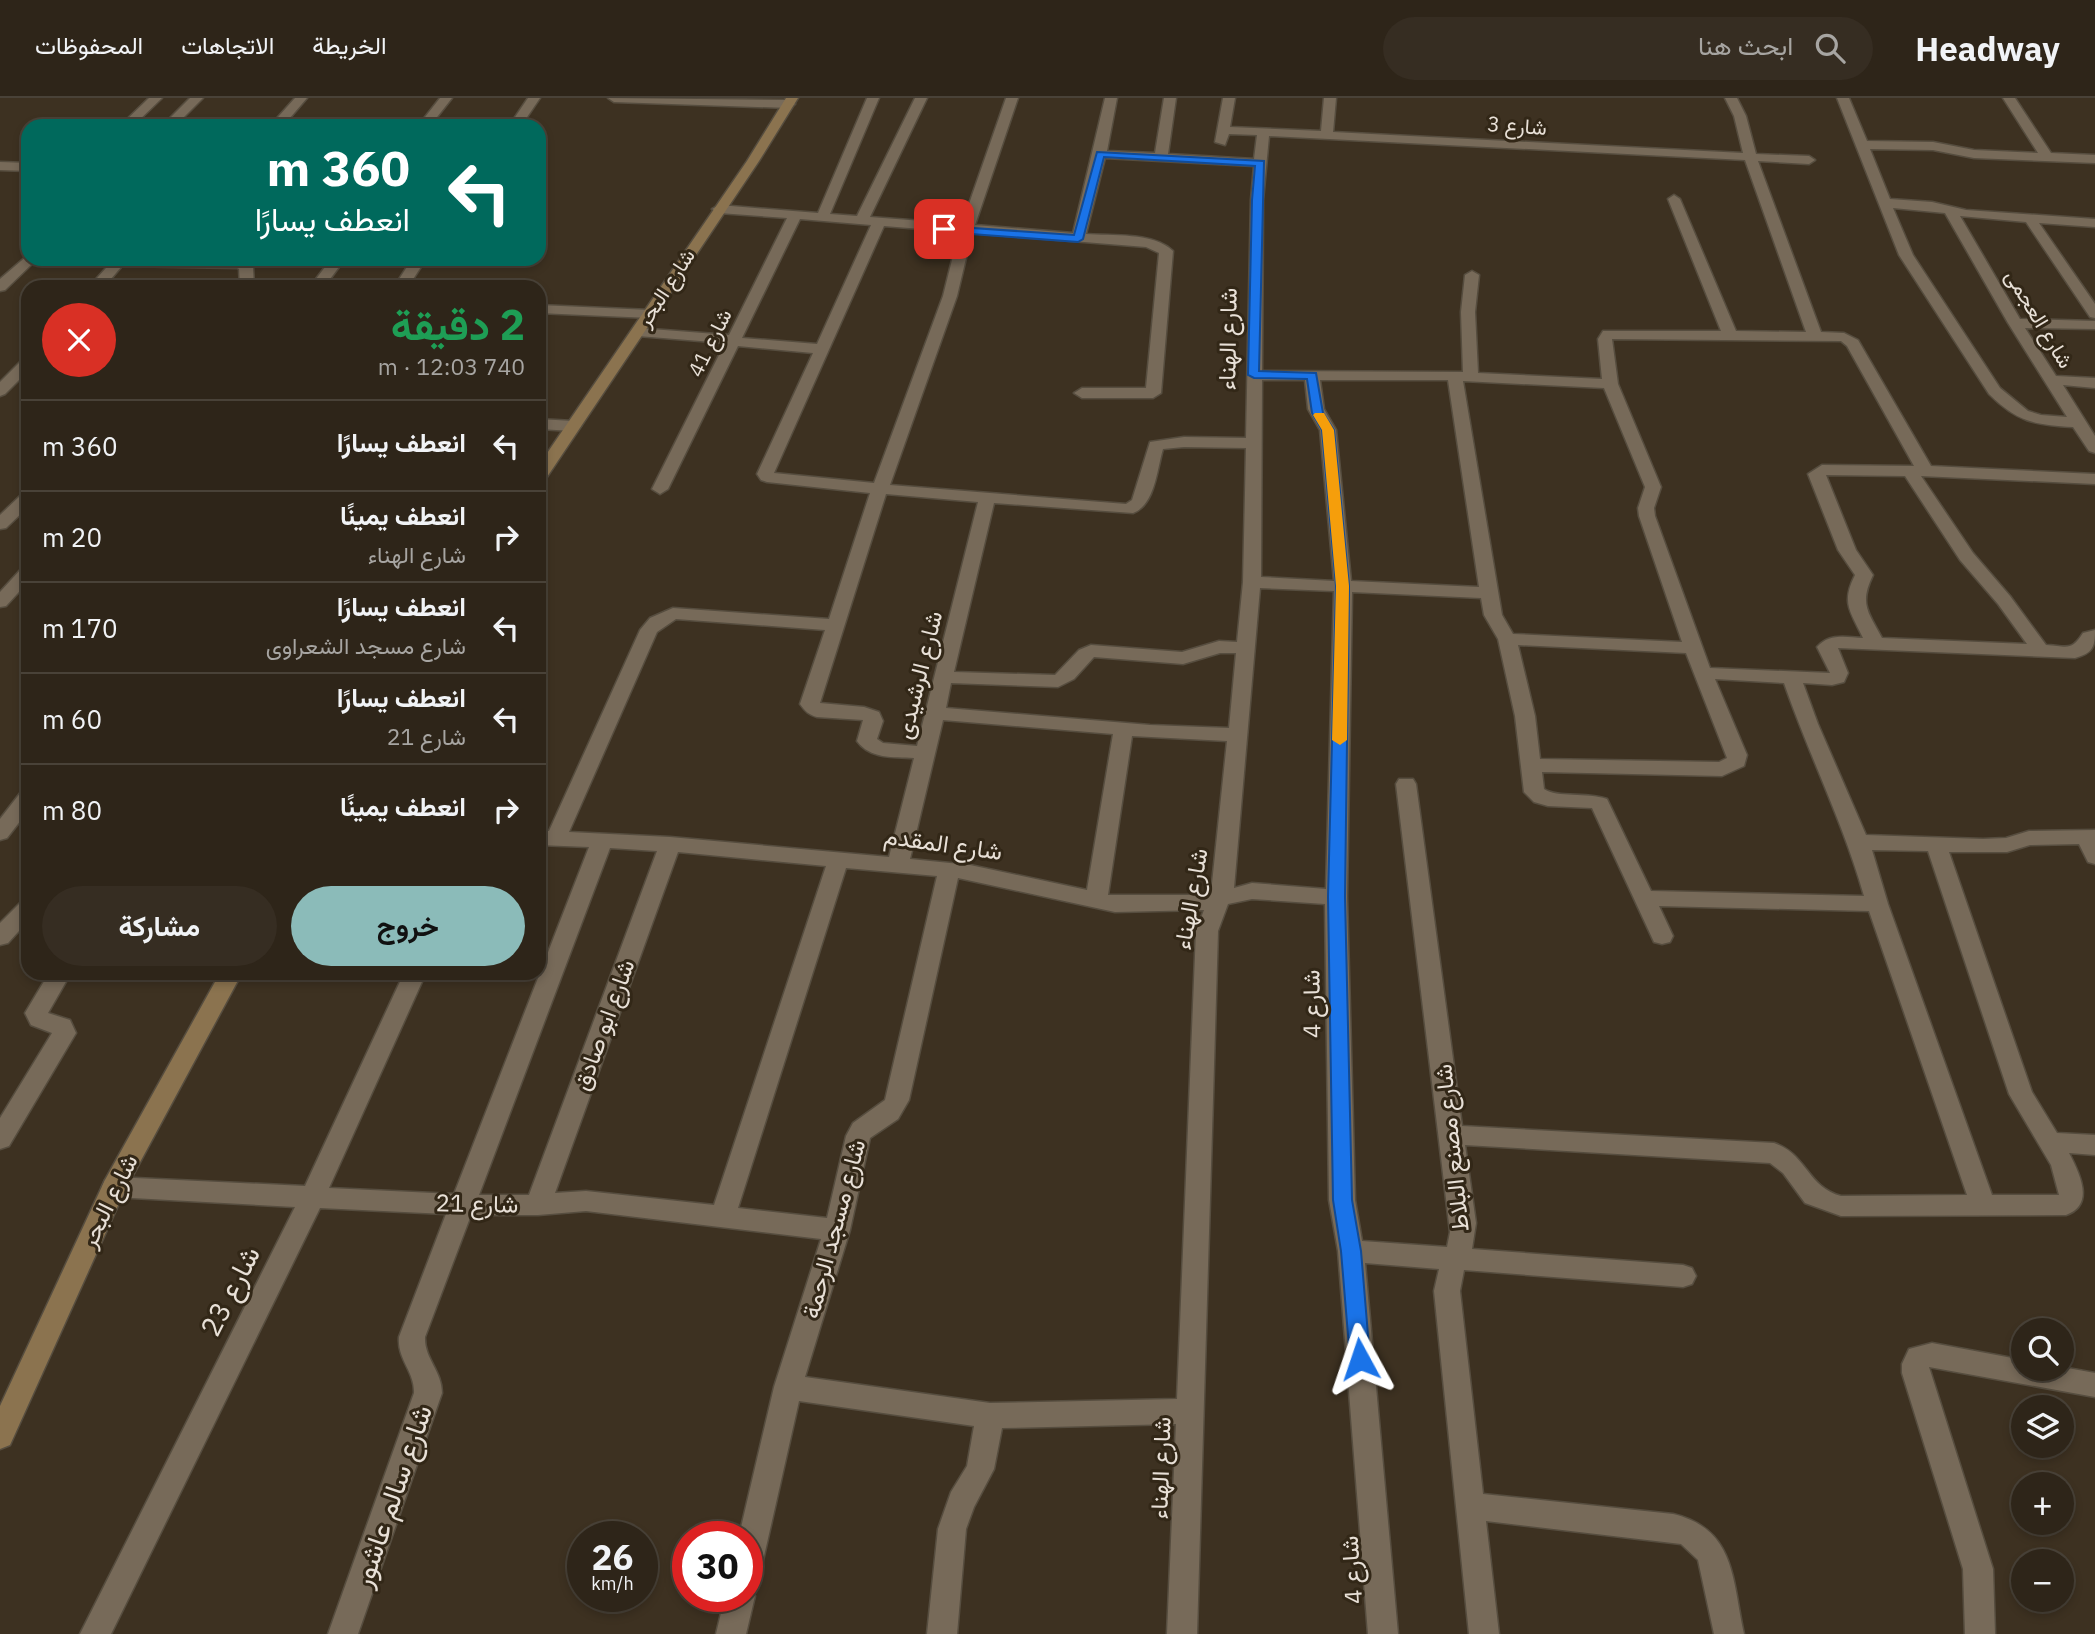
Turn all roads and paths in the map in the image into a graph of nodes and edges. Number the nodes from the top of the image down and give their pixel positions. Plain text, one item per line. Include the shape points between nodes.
1 (156, 98) edge
2 (197, 98) edge
3 (301, 98) edge
4 (446, 98) edge
5 (534, 98) edge
6 (614, 98) edge
7 (873, 98) edge
8 (921, 98) edge
9 (1012, 98) edge
10 (1111, 98) edge
11 (1170, 98) edge
12 (1229, 98) edge
13 (1330, 98) edge
14 (1731, 98) edge
15 (1843, 98) edge
16 (2009, 98) edge
17 (790, 101) edge
18 (134, 119) edge
19 (175, 119) edge
20 (282, 119) edge
21 (430, 119) edge
22 (520, 119) edge
23 (1223, 130) junction
24 (1263, 132) junction
25 (1327, 135) junction
26 (1862, 145) junction
27 (1100, 154) junction
28 (1749, 156) junction
29 (2047, 157) junction
30 (1161, 158) junction
31 (2095, 159) edge
32 (1809, 160) dead end
33 (1218, 161) junction
34 (1260, 163) junction
35 (0, 166) edge
36 (21, 167) edge
37 (1674, 200) dead end
38 (1884, 203) junction
39 (719, 209) junction
40 (1950, 211) junction
41 (795, 216) junction
42 (2029, 217) junction
43 (822, 218) junction
44 (861, 221) junction
45 (879, 223) junction
46 (2095, 223) edge
47 (966, 231) junction
48 (1078, 239) junction
49 (22, 266) edge
50 (115, 266) edge
51 (1472, 275) dead end
52 (102, 280) edge
53 (0, 288) edge
54 (546, 309) edge
55 (650, 313) junction
56 (2095, 314) edge
57 (2015, 323) junction
58 (2095, 325) edge
59 (638, 332) junction
60 (1730, 334) junction
61 (1815, 336) junction
62 (735, 340) junction
63 (820, 349) junction
64 (21, 368) edge
65 (1254, 375) junction
66 (1312, 375) junction
67 (1463, 376) junction
68 (2051, 380) junction
69 (2095, 383) edge
70 (21, 384) edge
71 (1610, 384) junction
72 (3, 385) edge
73 (1082, 393) dead end
74 (2078, 422) junction
75 (546, 424) edge
76 (573, 426) junction
77 (1253, 443) junction
78 (2095, 448) edge
79 (546, 466) edge
80 (1917, 471) junction
81 (2095, 479) edge
82 (660, 489) dead end
83 (880, 489) junction
84 (987, 498) junction
85 (21, 504) edge
86 (0, 524) edge
87 (21, 580) edge
88 (1252, 582) junction
89 (1343, 586) junction
90 (1489, 593) junction
91 (0, 602) edge
92 (836, 625) junction
93 (2095, 635) edge
94 (1507, 639) junction
95 (1876, 645) junction
96 (1246, 648) junction
97 (1693, 648) junction
98 (2040, 650) junction
99 (1703, 673) junction
100 (944, 677) junction
101 (1792, 678) junction
102 (935, 713) junction
103 (1124, 728) junction
104 (1237, 735) junction
105 (925, 752) junction
106 (1530, 765) junction
107 (1406, 784) dead end
108 (21, 807) edge
109 (0, 833) edge
110 (2091, 837) edge
111 (547, 838) edge
112 (602, 841) junction
113 (1859, 842) junction
114 (670, 844) junction
115 (1936, 845) junction
116 (2095, 857) edge
117 (839, 858) junction
118 (898, 864) junction
119 (949, 870) junction
120 (1336, 897) junction
121 (1220, 898) junction
122 (1646, 898) junction
123 (1096, 901) junction
124 (1877, 904) junction
125 (21, 915) edge
126 (1662, 936) dead end
127 (0, 937) edge
128 (56, 980) edge
129 (228, 980) edge
130 (412, 980) edge
131 (1452, 1135) junction
132 (0, 1139) edge
133 (2050, 1142) junction
134 (2095, 1145) edge
135 (114, 1187) junction
136 (313, 1196) junction
137 (464, 1205) junction
138 (538, 1205) junction
139 (1983, 1206) junction
140 (723, 1217) junction
141 (838, 1230) junction
142 (1351, 1251) junction
143 (1453, 1258) junction
144 (1683, 1276) dead end
145 (2095, 1385) edge
146 (788, 1387) junction
147 (1189, 1411) junction
148 (990, 1416) junction
149 (0, 1436) edge
150 (1471, 1506) junction
151 (757, 1521) edge
152 (736, 1612) edge
153 (95, 1634) edge
154 (343, 1634) edge
155 (731, 1634) edge
156 (942, 1634) edge
157 (1182, 1634) edge
158 (1383, 1634) edge
159 (1485, 1634) edge
160 (1729, 1634) edge
161 (1980, 1634) edge

1 - 18 street
2 - 19 street
3 - 20 street
4 - 21 street
5 - 22 street
6 - 17 street
7 - 43 street
8 - 44 street
9 - 47 street
10 - 27 street
11 - 30 street
12 - 23 street
13 - 25 street
14 - 28 street via 1741,114
15 - 26 street
16 - 29 street
17 - 39 street, شارع البحر
23 - 24 street, شارع 3
23 - 33 street
24 - 25 street, شارع 3
24 - 34 street, شارع الهناء
25 - 28 street, شارع 3
26 - 29 street via 1933,146
26 - 38 street
27 - 30 street
27 - 48 street
28 - 32 street, شارع 3
28 - 61 street
29 - 31 street
30 - 33 street
33 - 34 street
34 - 65 street, شارع الهناء
35 - 36 street
37 - 60 street
38 - 40 street
38 - 74 street via 1919,278 1994,391 2024,417
39 - 41 street
39 - 55 street, شارع البحر
40 - 42 street
40 - 57 street, شارع العجمى
41 - 43 street
41 - 62 street, شارع 41
42 - 46 street
42 - 56 street
43 - 44 street
44 - 45 street
45 - 47 street
45 - 63 street
47 - 48 street
47 - 83 street via 950,296
48 - 73 street via 1156,245 1166,251 1153,393
49 - 53 street
50 - 52 street
51 - 67 street
54 - 55 street
55 - 59 street, شارع البحر
57 - 58 street
57 - 68 street, شارع العجمى
59 - 62 street
59 - 76 street, شارع البحر
60 - 61 street
60 - 71 street via 1608,334
61 - 80 street via 1852,341
62 - 63 street
62 - 82 street, شارع 41
63 - 83 street via 765,474 772,479
64 - 72 street
65 - 66 street
65 - 77 street, شارع الهناء
66 - 67 street
66 - 89 street, شارع 4 via 1317,413 1328,430
67 - 71 street
67 - 90 street
68 - 69 street
68 - 74 street, شارع العجمى
70 - 72 street
71 - 97 street via 1653,487 1647,516
74 - 78 street, شارع العجمى
75 - 76 street
76 - 79 street, شارع البحر
77 - 84 street via 1157,444 1140,501 1132,508
77 - 88 street, شارع الهناء
80 - 81 street
80 - 95 street via 1822,470 1816,474 1847,550 1864,575 1855,593 1856,605
80 - 98 street via 1966,556
83 - 84 street
83 - 92 street
84 - 100 street, شارع الرشيدى
85 - 86 street
87 - 91 street
88 - 89 street
88 - 96 street, شارع الهناء
89 - 90 street
89 - 120 street, شارع 4
90 - 94 street via 1493,615
92 - 105 street via 810,699 813,709 868,714 873,721 867,741 874,747
92 - 111 street via 673,613 656,622
93 - 98 street via 2075,652
94 - 97 street
94 - 106 street via 1525,716
95 - 98 street
95 - 101 street via 1830,642 1826,647 1839,673 1837,678
96 - 100 street via 1219,647 1183,658 1091,651 1058,681
96 - 104 street, شارع الهناء
97 - 99 street
99 - 101 street
99 - 106 street via 1737,755 1732,766
100 - 102 street, شارع الرشيدى
101 - 113 street
102 - 103 street
102 - 105 street, شارع الرشيدى
103 - 104 street
103 - 123 street
104 - 121 street, شارع الهناء
105 - 118 street, شارع الرشيدى
106 - 122 street via 1539,797 1588,799 1600,804
107 - 131 street, شارع مصنع البلاط
108 - 109 street
110 - 115 street via 2029,838 1996,846
110 - 116 street
111 - 112 street, شارع المقدم
112 - 114 street, شارع المقدم
112 - 137 street, شارع سالم عاشور
113 - 115 street
113 - 124 street
114 - 117 street, شارع المقدم
114 - 138 street, شارع ابو صادق
115 - 133 street via 2021,1094
117 - 118 street, شارع المقدم
117 - 140 street
118 - 119 street, شارع المقدم
119 - 123 street, شارع المقدم
119 - 141 street, شارع مسجد الرحمة via 897,1100 890,1113 868,1124 858,1136
120 - 121 street, شارع المقدم via 1252,891
120 - 142 street, شارع 4 via 1342,1200
121 - 123 street, شارع المقدم via 1159,905
121 - 147 street, شارع الهناء via 1208,930
122 - 124 street
122 - 126 street
124 - 139 street
125 - 127 street
128 - 132 street via 36,1017 62,1026 64,1032
129 - 135 street, شارع البحر
130 - 136 street, شارع 23
131 - 139 street via 1774,1153 1789,1161 1808,1192 1829,1204
131 - 143 street, شارع مصنع البلاط via 1464,1233
133 - 134 street
133 - 139 street via 2065,1167 2071,1202
135 - 136 street, شارع 21
135 - 149 street, شارع البحر
136 - 137 street, شارع 21
136 - 153 street, شارع 23
137 - 138 street, شارع 21
137 - 154 street, شارع سالم عاشور via 412,1337 412,1358 428,1377 428,1393
138 - 140 street, شارع 21 via 586,1201
140 - 141 street, شارع 21
141 - 146 street, شارع مسجد الرحمة
142 - 143 street
142 - 158 street, شارع 4
143 - 144 street
143 - 150 street, شارع مصنع البلاط via 1447,1292
145 - 161 street via 1932,1355 1917,1361 1916,1373 1978,1569
146 - 148 street
146 - 151 street, شارع مسجد الرحمة
147 - 148 street
147 - 157 street, شارع الهناء
148 - 156 street via 980,1469 952,1529
150 - 159 street, شارع مصنع البلاط
150 - 160 street via 1690,1533 1706,1545 1712,1557
152 - 155 street

